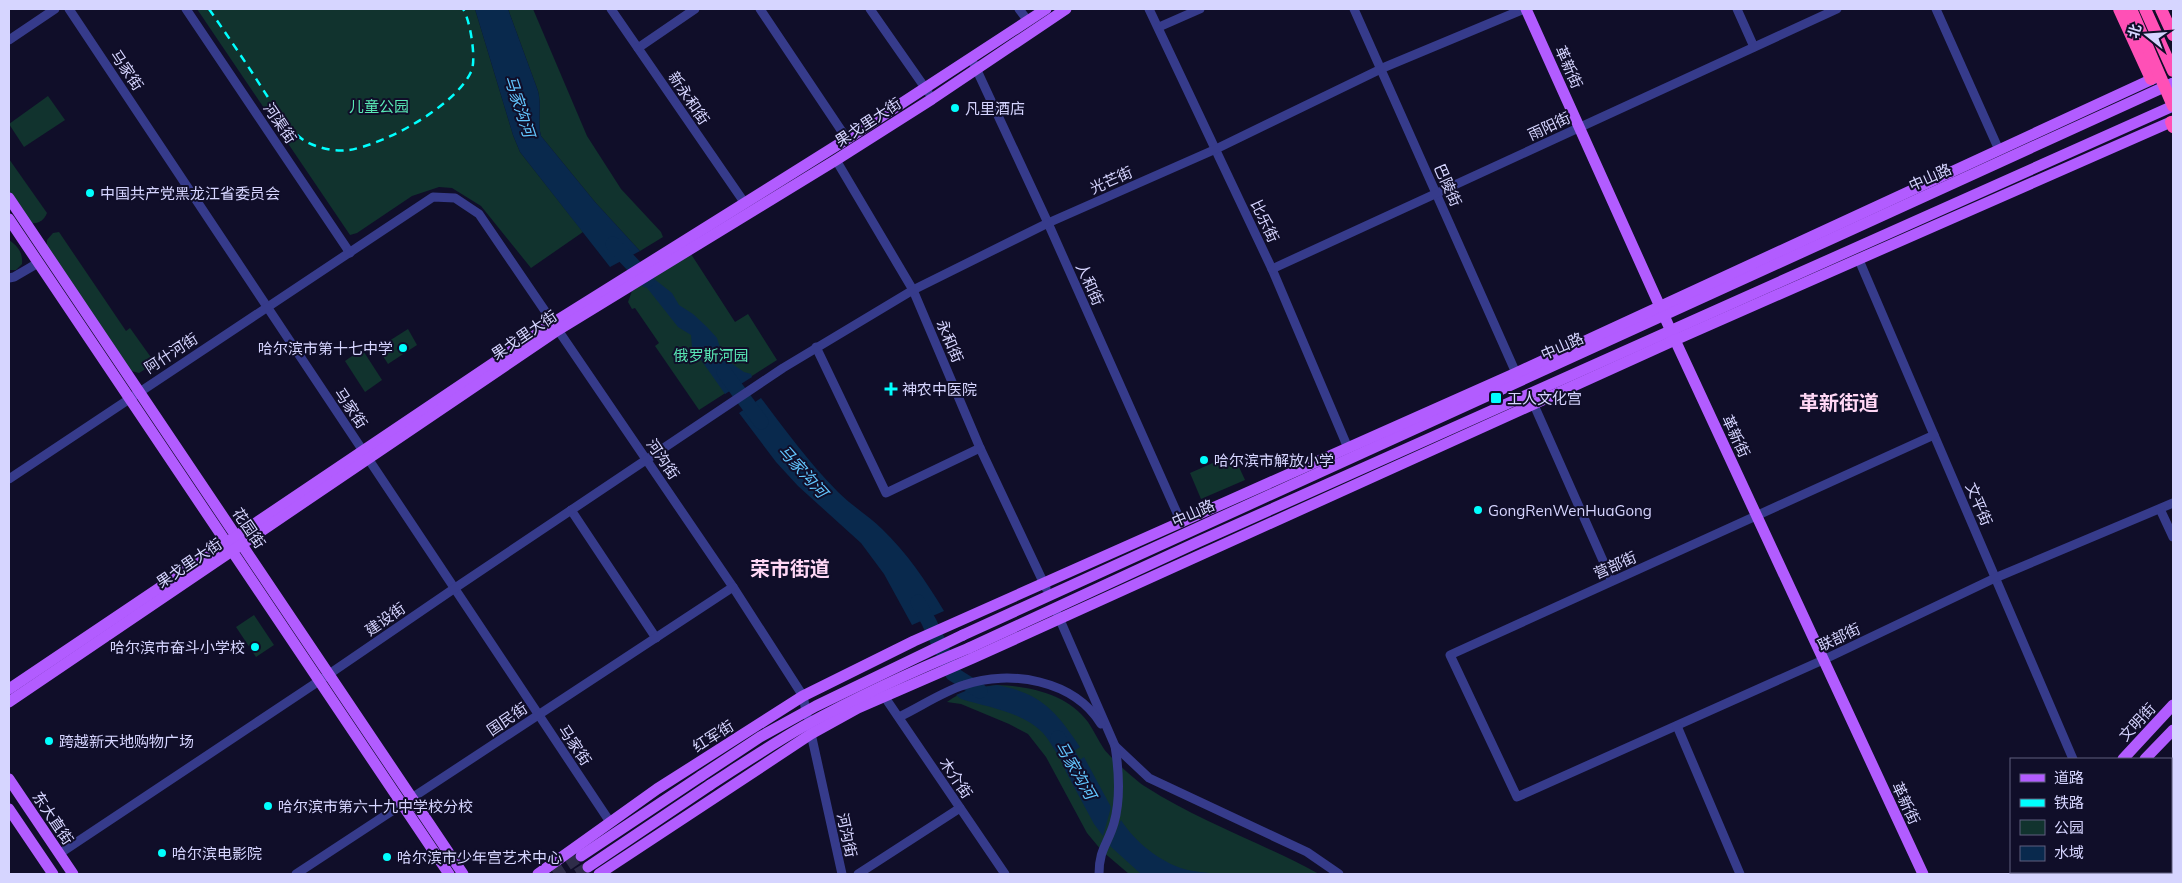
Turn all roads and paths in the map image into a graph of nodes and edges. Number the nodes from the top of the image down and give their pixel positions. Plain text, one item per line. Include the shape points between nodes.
1 (55, 9) edge
2 (70, 9) edge
3 (186, 9) edge
4 (611, 9) edge
5 (695, 9) edge
6 (760, 9) edge
7 (870, 9) edge
8 (1020, 9) edge
9 (1046, 9) edge
10 (1066, 9) edge
11 (1149, 9) edge
12 (1200, 9) edge
13 (1354, 9) edge
14 (1525, 9) edge
15 (1737, 9) edge
16 (1837, 9) edge
17 (1936, 9) edge
18 (2119, 9) edge
19 (2131, 9) edge
20 (2145, 9) edge
21 (2161, 9) edge
22 (1028, 21) junction
23 (1159, 27) junction
24 (2156, 34) junction
25 (2173, 35) edge
26 (9, 40) edge
27 (1754, 47) junction
28 (638, 48) junction
29 (974, 64) junction
30 (1381, 69) junction
31 (2173, 70) edge
32 (2156, 79) junction
33 (2173, 83) edge
34 (925, 88) junction
35 (932, 99) junction
36 (2173, 106) edge
37 (2173, 123) edge
38 (1579, 128) junction
39 (847, 139) junction
40 (1216, 149) junction
41 (1999, 150) junction
42 (836, 160) junction
43 (1436, 193) junction
44 (9, 198) edge
45 (744, 202) junction
46 (9, 222) edge
47 (1048, 223) junction
48 (683, 246) junction
49 (350, 252) junction
50 (1859, 260) junction
51 (38, 262) junction
52 (1272, 268) junction
53 (9, 278) edge
54 (913, 290) junction
55 (268, 306) junction
56 (1662, 311) junction
57 (556, 326) junction
58 (1673, 336) junction
59 (816, 347) junction
60 (1516, 373) junction
61 (134, 395) junction
62 (1534, 405) junction
63 (725, 406) joint
64 (1934, 435) junction
65 (980, 448) junction
66 (1348, 448) junction
67 (366, 454) junction
68 (646, 459) junction
69 (9, 479) edge
70 (2173, 503) edge
71 (2160, 509) junction
72 (571, 510) junction
73 (1756, 516) junction
74 (1181, 522) junction
75 (2173, 537) edge
76 (239, 540) junction
77 (229, 547) junction
78 (1996, 578) junction
79 (1612, 581) junction
80 (1043, 583) junction
81 (733, 587) junction
82 (454, 588) junction
83 (1048, 594) junction
84 (1057, 613) junction
85 (963, 635) joint
86 (656, 638) junction
87 (921, 654) junction
88 (1822, 660) junction
89 (872, 664) junction
90 (928, 671) junction
91 (329, 674) junction
92 (319, 681) junction
93 (9, 689) edge
94 (803, 696) junction
95 (884, 696) junction
96 (9, 702) edge
97 (2173, 705) edge
98 (539, 714) junction
99 (899, 717) junction
100 (1677, 726) junction
101 (2173, 730) edge
102 (811, 734) junction
103 (1115, 746) junction
104 (2073, 758) edge
105 (2124, 758) edge
106 (2146, 758) edge
107 (9, 779) edge
108 (657, 789) junction
109 (682, 789) junction
110 (1517, 797) joint
111 (412, 798) junction
112 (402, 805) junction
113 (960, 808) junction
114 (9, 809) edge
115 (610, 822) junction
116 (59, 854) junction
117 (581, 856) tunnel mouth
118 (588, 867) tunnel mouth
119 (53, 874) edge
120 (73, 874) edge
121 (296, 874) edge
122 (448, 874) edge
123 (463, 874) edge
124 (538, 874) edge
125 (598, 874) tunnel mouth
126 (842, 874) edge
127 (858, 874) edge
128 (1005, 874) edge
129 (1099, 874) edge
130 (1339, 874) edge
131 (1740, 874) edge
132 (1923, 874) edge

1 - 26 street
2 - 55 street, 马家街
3 - 49 street, 河渠街
4 - 28 street, 新永和街
5 - 28 street
6 - 39 street
7 - 34 street
8 - 22 street
9 - 22 main road, 果戈里大街
10 - 29 main road, 果戈里大街
11 - 23 street, 比乐街
12 - 23 street
13 - 30 street, 巴陵街
14 - 30 street, 光芒街
14 - 38 main road, 革新街
15 - 27 street
16 - 27 street, 雨阳街
17 - 41 street
18 - 32 highway
19 - 32 highway, bridge
20 - 24 highway, bridge
21 - 25 highway
22 - 29 main road, 果戈里大街
23 - 40 street, 比乐街
24 - 31 highway, bridge
24 - 32 highway, bridge
27 - 38 street, 雨阳街
28 - 45 street, 新永和街
29 - 34 main road, 果戈里大街
29 - 35 main road, 果戈里大街
29 - 47 street, 人和街
30 - 40 street, 光芒街
30 - 43 street, 巴陵街
31 - 32 main road
32 - 36 highway, bridge
32 - 41 main road
33 - 56 main road, 中山路
34 - 35 street
34 - 39 main road, 果戈里大街
35 - 42 main road, 果戈里大街
36 - 58 main road, 中山路
37 - 50 main road
38 - 43 street, 雨阳街
38 - 56 main road, 革新街
39 - 45 main road, 果戈里大街
40 - 47 street, 光芒街
40 - 52 street, 比乐街
41 - 56 main road
42 - 48 main road, 果戈里大街
42 - 54 street, 永和街
43 - 52 street, 雨阳街
43 - 60 street, 巴陵街
44 - 61 main road, 花园街
45 - 48 main road, 果戈里大街
46 - 51 main road, 花园街
47 - 54 street, 光芒街
47 - 74 street, 人和街
48 - 57 main road, 果戈里大街
49 - 55 street, 阿什河街
49 - 57 street, 河沟街 via 433,197 455,198 479,214
50 - 58 main road
50 - 64 street, 文平街
51 - 53 street
51 - 61 main road, 花园街
52 - 66 street, 比乐街
54 - 59 street, 光芒街
54 - 65 street, 永和街
55 - 61 street, 阿什河街
55 - 67 street, 马家街
56 - 58 main road, 革新街
56 - 60 main road, 红军街
56 - 83 main road, 中山路
57 - 67 main road, 果戈里大街
57 - 68 street, 河沟街
58 - 62 main road
58 - 73 main road, 革新街
58 - 84 main road, 中山路 via 1419,443
59 - 63 street, 光芒街
59 - 65 street via 886,492
60 - 66 main road, 红军街
61 - 69 street, 阿什河街
61 - 76 main road, 花园街
61 - 77 main road, 花园街
62 - 79 street
62 - 84 main road
63 - 68 street, 建设街
64 - 73 street, 营部街
64 - 78 street, 文平街
65 - 80 street, 永和街
66 - 74 main road, 红军街
67 - 76 main road, 果戈里大街
67 - 82 street, 马家街
68 - 72 street, 建设街
68 - 81 street, 河沟街
70 - 71 street, 联部街
71 - 75 street
71 - 78 street, 联部街
72 - 82 street, 建设街
72 - 86 street
73 - 79 street, 营部街
73 - 88 main road, 革新街
74 - 80 main road, 红军街
76 - 77 main road, 果戈里大街
76 - 91 main road, 花园街
77 - 92 main road, 花园街
77 - 93 main road, 果戈里大街
77 - 96 main road, 果戈里大街
78 - 88 street, 联部街
78 - 104 street, 文平街
79 - 110 street, 营部街 via 1450,655
80 - 83 street, 永和街
80 - 89 main road, 红军街 via 914,641
81 - 86 street, 国民街
81 - 94 street, 河沟街
82 - 91 street, 建设街
82 - 98 street, 马家街
83 - 85 main road, 中山路
84 - 90 main road, 中山路, bridge
84 - 103 street
85 - 87 main road, 红军街, bridge
86 - 98 street, 国民街
87 - 89 main road
87 - 109 main road, 红军街, bridge via 777,728
88 - 100 street, 联部街
88 - 132 main road, 革新街
89 - 94 main road, 红军街
90 - 95 main road
90 - 118 main road, bridge via 820,718 772,745
91 - 92 street, 建设街
91 - 111 main road, 花园街
92 - 112 main road, 花园街
92 - 116 street, 建设街
94 - 102 street, 河沟街
94 - 108 main road, 红军街
95 - 99 street, 木介街
95 - 102 main road
97 - 105 main road, 文明街
98 - 111 street, 国民街
98 - 115 street, 马家街
99 - 103 street via 964,685 1001,678 1028,679 1056,687 1076,698 1096,716
99 - 113 street, 木介街
100 - 110 street, 联部街
100 - 131 street
101 - 106 main road, 文明街
102 - 125 main road
102 - 126 street, 河沟街
103 - 129 street via 1118,796 1114,823 1099,858
103 - 130 street via 1149,778 1307,852
107 - 116 main road, 东大直街
108 - 109 main road
108 - 115 main road, 红军街
109 - 117 main road, 红军街
111 - 112 street, 国民街
111 - 123 main road, 花园街
112 - 121 street, 国民街
112 - 122 main road, 花园街
113 - 127 street
113 - 128 street, 木介街
114 - 119 main road, 东大直街
115 - 124 main road, 红军街
116 - 120 main road, 东大直街

